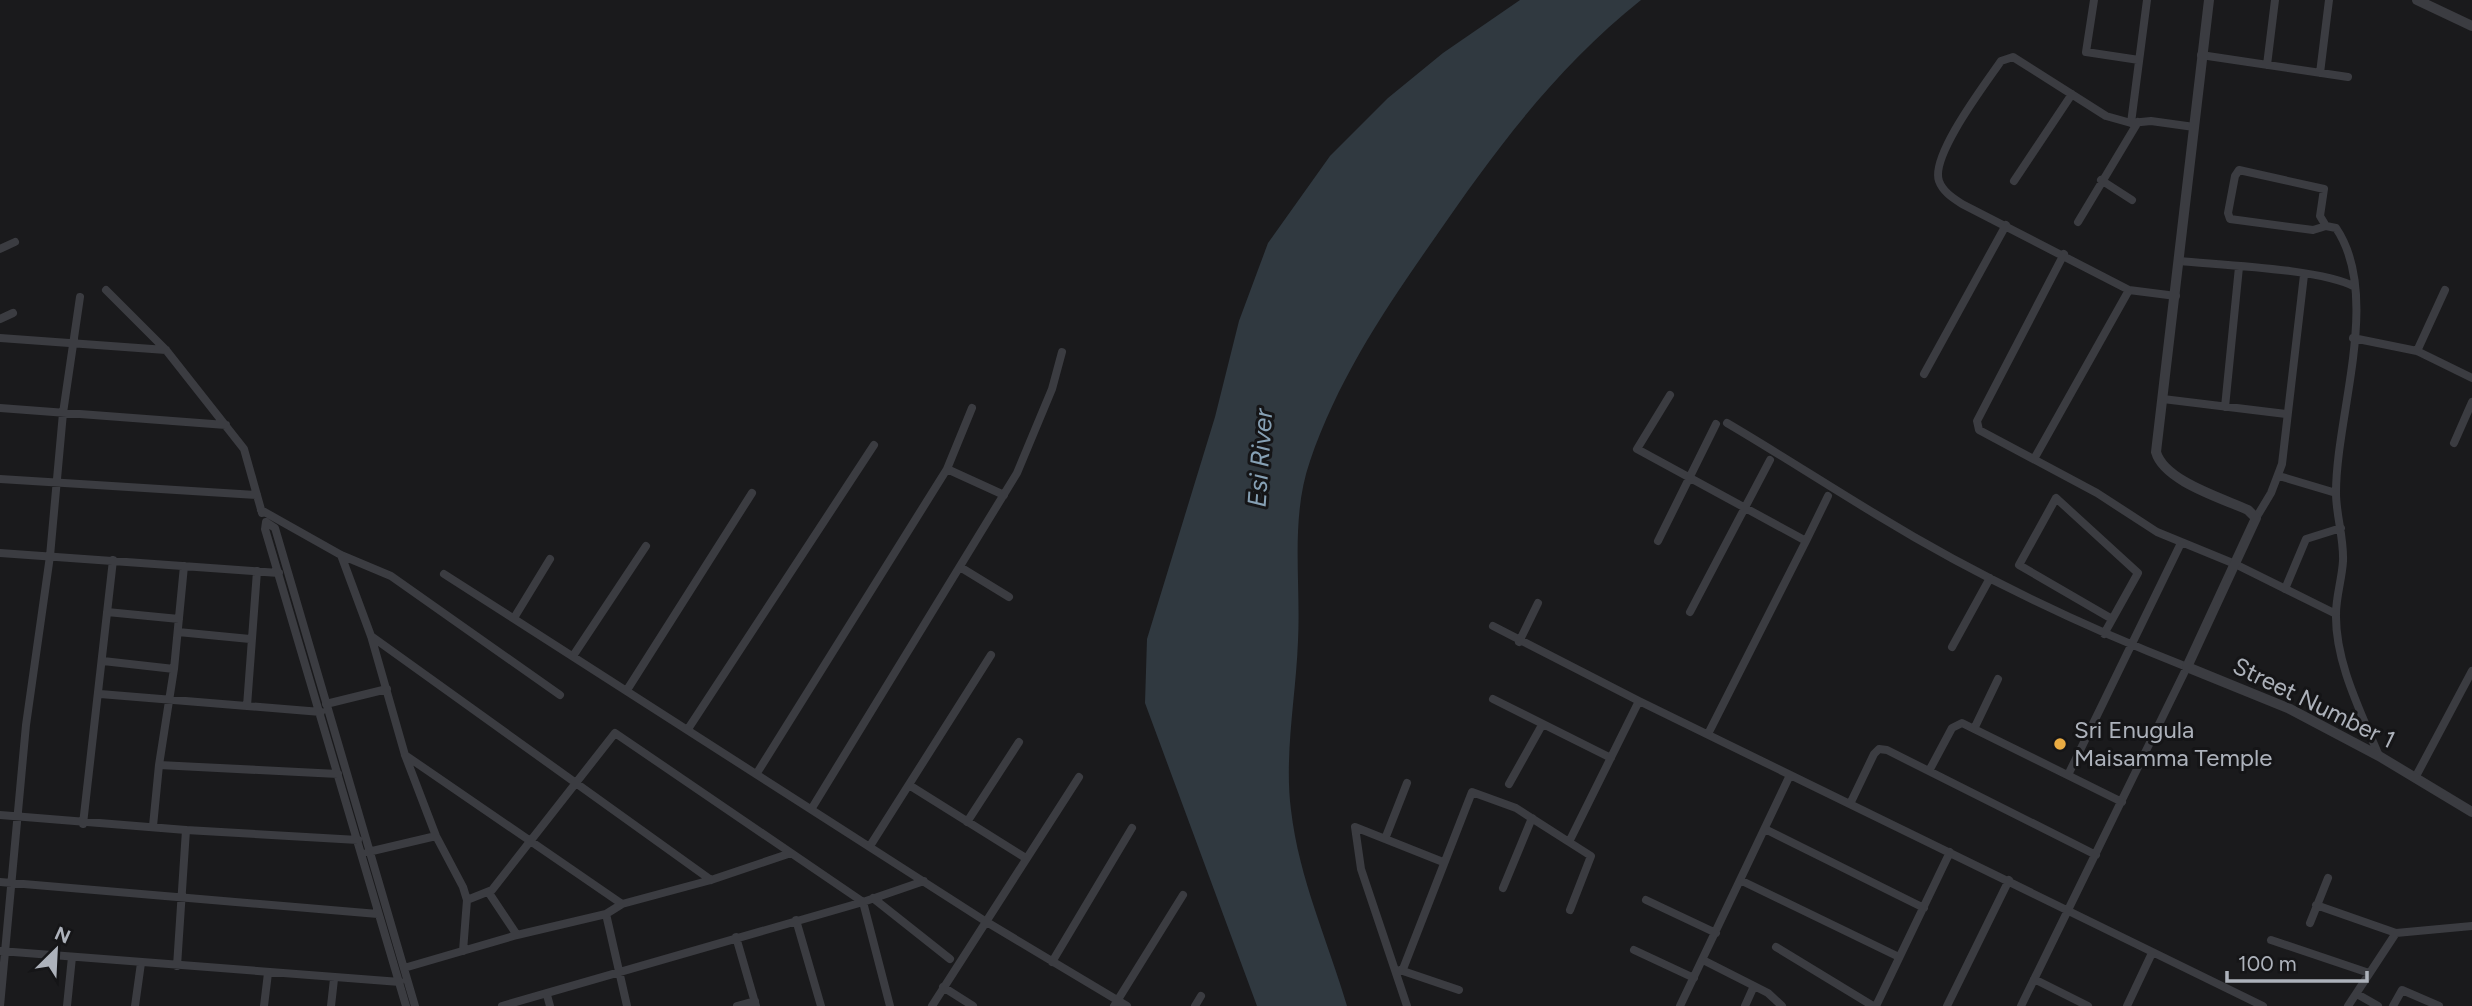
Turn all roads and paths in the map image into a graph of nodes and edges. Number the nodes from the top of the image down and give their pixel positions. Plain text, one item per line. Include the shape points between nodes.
1 (2094, 0) edge
2 (2147, 0) edge
3 (2209, 0) edge
4 (2275, 0) edge
5 (2329, 0) edge
6 (2417, 0) edge
7 (2472, 26) edge
8 (2201, 55) junction
9 (2139, 60) junction
10 (2267, 65) junction
11 (2320, 73) junction
12 (2348, 77) dead end
13 (2072, 94) junction
14 (2134, 122) junction
15 (2194, 127) junction
16 (2101, 180) junction
17 (2014, 181) dead end
18 (2132, 200) dead end
19 (2078, 222) dead end
20 (2006, 225) junction
21 (2326, 226) junction
22 (15, 242) dead end
23 (0, 249) edge
24 (2064, 254) junction
25 (2180, 261) junction
26 (2239, 267) junction
27 (2304, 275) junction
28 (2355, 287) junction
29 (106, 290) dead end
30 (2129, 290) junction
31 (2445, 290) dead end
32 (2176, 296) junction
33 (79, 297) dead end
34 (13, 313) dead end
35 (0, 319) edge
36 (0, 338) edge
37 (2353, 338) junction
38 (72, 342) junction
39 (166, 350) junction
40 (2417, 351) junction
41 (1062, 352) dead end
42 (1924, 374) dead end
43 (2472, 378) edge
44 (1670, 395) dead end
45 (2163, 399) junction
46 (2472, 402) edge
47 (2225, 407) junction
48 (0, 408) edge
49 (972, 408) dead end
50 (63, 413) junction
51 (2286, 414) junction
52 (1727, 423) dead end
53 (226, 425) junction
54 (1716, 425) dead end
55 (2454, 443) dead end
56 (874, 445) dead end
57 (2034, 458) junction
58 (1770, 460) dead end
59 (947, 469) junction
60 (2279, 476) junction
61 (1689, 478) junction
62 (0, 479) edge
63 (56, 484) junction
64 (752, 493) dead end
65 (2336, 493) junction
66 (257, 495) junction
67 (1004, 495) junction
68 (1828, 496) dead end
69 (1746, 509) junction
70 (261, 510) junction
71 (2256, 518) junction
72 (266, 522) junction
73 (2341, 528) junction
74 (1658, 541) dead end
75 (1805, 541) junction
76 (2181, 543) junction
77 (646, 546) dead end
78 (0, 553) edge
79 (341, 555) junction
80 (50, 556) junction
81 (550, 559) dead end
82 (113, 560) junction
83 (2235, 564) junction
84 (184, 566) junction
85 (960, 567) junction
86 (257, 571) junction
87 (279, 573) junction
88 (444, 574) dead end
89 (1990, 578) junction
90 (2285, 589) junction
91 (1009, 597) dead end
92 (1538, 603) dead end
93 (107, 612) junction
94 (1690, 612) dead end
95 (2336, 614) junction
96 (514, 618) junction
97 (179, 619) junction
98 (2112, 619) junction
99 (1493, 626) dead end
100 (178, 632) junction
101 (2104, 634) junction
102 (371, 636) junction
103 (250, 639) junction
104 (1519, 642) junction
105 (2130, 645) junction
106 (1952, 647) dead end
107 (991, 655) dead end
108 (573, 656) junction
109 (103, 661) junction
110 (2187, 667) junction
111 (174, 669) junction
112 (2472, 671) edge
113 (1998, 679) dead end
114 (387, 689) junction
115 (627, 690) junction
116 (100, 694) junction
117 (560, 695) dead end
118 (1493, 699) dead end
119 (170, 701) junction
120 (1639, 701) junction
121 (326, 704) junction
122 (247, 706) junction
123 (321, 712) junction
124 (1542, 725) junction
125 (688, 729) junction
126 (1974, 729) junction
127 (1708, 734) junction
128 (1019, 742) dead end
129 (405, 755) junction
130 (2379, 755) junction
131 (1611, 758) junction
132 (159, 765) junction
133 (1929, 771) junction
134 (757, 773) junction
135 (338, 774) junction
136 (1790, 775) junction
137 (2068, 775) junction
138 (1079, 776) dead end
139 (2415, 778) junction
140 (1407, 783) dead end
141 (573, 784) junction
142 (1509, 784) dead end
143 (909, 785) junction
144 (2122, 802) junction
145 (1850, 804) junction
146 (2471, 807) edge
147 (812, 808) junction
148 (0, 815) edge
149 (17, 817) junction
150 (1532, 818) junction
151 (967, 822) junction
152 (83, 824) junction
153 (153, 826) junction
154 (1132, 828) dead end
155 (1765, 829) junction
156 (186, 830) junction
157 (436, 836) junction
158 (1385, 839) junction
159 (358, 840) junction
160 (532, 840) junction
161 (1569, 842) junction
162 (870, 846) junction
163 (368, 852) junction
164 (1950, 852) junction
165 (791, 853) junction
166 (2096, 855) junction
167 (1024, 857) junction
168 (1443, 862) junction
169 (2328, 878) dead end
170 (710, 880) junction
171 (2009, 880) junction
172 (924, 881) junction
173 (1742, 881) junction
174 (5, 883) edge
175 (1503, 888) dead end
176 (488, 892) junction
177 (1183, 895) dead end
178 (181, 898) junction
179 (873, 898) junction
180 (467, 900) junction
181 (1646, 900) dead end
182 (863, 902) junction
183 (622, 904) junction
184 (2316, 905) junction
185 (1924, 908) junction
186 (1570, 910) dead end
187 (2069, 912) junction
188 (379, 914) junction
189 (606, 914) junction
190 (796, 920) junction
191 (985, 921) junction
192 (2310, 923) dead end
193 (2472, 926) edge
194 (1716, 933) junction
195 (2396, 933) junction
196 (517, 934) junction
197 (736, 937) junction
198 (2271, 940) dead end
199 (1776, 947) dead end
200 (1634, 950) dead end
201 (3, 951) edge
202 (463, 951) junction
203 (2152, 953) junction
204 (72, 957) junction
205 (1899, 957) junction
206 (950, 959) dead end
207 (1703, 960) junction
208 (141, 962) junction
209 (1052, 962) junction
210 (177, 965) junction
211 (404, 968) junction
212 (1399, 970) junction
213 (268, 973) junction
214 (2369, 973) junction
215 (618, 974) junction
216 (1694, 978) junction
217 (334, 979) junction
218 (2034, 979) junction
219 (400, 982) junction
220 (1755, 986) junction
221 (943, 987) junction
222 (1459, 990) dead end
223 (2357, 994) junction
224 (547, 995) junction
225 (1201, 996) dead end
226 (1116, 1003) edge
227 (756, 1004) edge
228 (0, 1006) edge
229 (67, 1006) edge
230 (135, 1006) edge
231 (264, 1006) edge
232 (331, 1006) edge
233 (406, 1006) edge
234 (415, 1006) edge
235 (502, 1006) edge
236 (550, 1006) edge
237 (627, 1006) edge
238 (737, 1006) edge
239 (821, 1006) edge
240 (890, 1006) edge
241 (932, 1006) edge
242 (973, 1006) edge
243 (1127, 1006) edge
244 (1195, 1006) edge
245 (1407, 1006) edge
246 (1680, 1006) edge
247 (1745, 1006) edge
248 (1782, 1006) edge
249 (1874, 1006) edge
250 (1947, 1006) edge
251 (2021, 1006) edge
252 (2088, 1006) edge
253 (2127, 1006) edge
254 (2263, 1006) edge
255 (2348, 1006) edge
256 (2378, 1006) edge
257 (2393, 1006) edge
258 (2440, 1006) edge

1 - 9 street via 2086,52
2 - 9 street
3 - 8 street
4 - 10 street
5 - 11 street
6 - 7 street
8 - 10 street
8 - 15 street
9 - 14 street
10 - 11 street
11 - 12 street
13 - 14 street via 2106,116
13 - 17 street
13 - 20 street via 2007,57 1947,145 1938,180 1948,195
14 - 15 street
14 - 16 street
15 - 25 street
16 - 18 street
16 - 19 street
20 - 24 street
20 - 42 street
21 - 21 street via 2320,216 2324,189 2319,185 2239,170 2235,176 2230,219 2313,230
21 - 28 street via 2336,228 2344,240
22 - 23 street
24 - 30 street
24 - 57 street via 1977,421 1985,435
25 - 26 street
25 - 32 street
26 - 27 street
26 - 47 street
27 - 28 street
27 - 51 street
28 - 37 street
29 - 39 street
30 - 32 street
30 - 57 street
31 - 40 street
32 - 45 street
33 - 38 street
34 - 35 street
36 - 38 street
37 - 40 street
37 - 65 street
38 - 39 street
38 - 50 street
39 - 53 street
40 - 43 street
41 - 67 street via 1052,389
44 - 61 street via 1637,449
45 - 47 street
45 - 71 street via 2156,452 2160,464 2170,474
46 - 55 street
47 - 51 street
48 - 50 street
49 - 59 street
50 - 53 street
50 - 63 street
51 - 60 street
52 - 89 street, Street Number 1
53 - 66 street via 244,449
54 - 61 street
56 - 125 street
57 - 76 street
58 - 69 street
59 - 67 street
59 - 134 street
60 - 65 street
60 - 71 street
61 - 69 street
61 - 74 street
62 - 63 street
63 - 66 street
63 - 80 street
64 - 115 street
65 - 73 street
66 - 70 street
67 - 85 street
68 - 75 street
69 - 75 street
69 - 94 street
70 - 72 street
70 - 79 street
71 - 83 street
72 - 87 street
72 - 121 street via 275,528
73 - 90 street via 2306,539
73 - 95 street via 2343,561
75 - 127 street
76 - 83 street
76 - 105 street
77 - 108 street
78 - 80 street
79 - 102 street
79 - 117 street via 422,595
80 - 82 street
80 - 149 street
81 - 96 street
82 - 84 street
82 - 93 street
83 - 90 street
83 - 110 street
84 - 86 street
84 - 97 street
85 - 91 street
85 - 147 street
86 - 87 street
86 - 103 street
87 - 123 street
88 - 96 street
89 - 101 street, Street Number 1
89 - 106 street
90 - 95 street
92 - 104 street
93 - 97 street
93 - 109 street
95 - 130 street via 2352,689
96 - 108 street
97 - 100 street
98 - 98 street via 2138,573 2056,498 2019,565
98 - 101 street
99 - 104 street
100 - 103 street
100 - 111 street
101 - 105 street, Street Number 1
102 - 114 street
102 - 141 street
103 - 122 street
104 - 120 street
105 - 110 street, Street Number 1
105 - 137 street
107 - 143 street
108 - 115 street
109 - 111 street
109 - 116 street
110 - 130 street, Street Number 1 via 2290,709
110 - 144 street
111 - 119 street
112 - 139 street
113 - 126 street
114 - 121 street
114 - 129 street
115 - 125 street
116 - 119 street
116 - 152 street
118 - 124 street
119 - 122 street
119 - 132 street
120 - 127 street
120 - 131 street
121 - 163 street
122 - 123 street
123 - 135 street
124 - 131 street
124 - 142 street
125 - 134 street
126 - 133 street via 1956,723
126 - 137 street
127 - 136 street
128 - 151 street
129 - 157 street
129 - 160 street
130 - 139 street, Street Number 1
131 - 161 street
132 - 135 street
132 - 153 street
133 - 145 street via 1879,749
133 - 166 street
134 - 147 street
135 - 159 street
136 - 145 street
136 - 155 street
137 - 144 street
138 - 167 street
139 - 146 street, Street Number 1
140 - 158 street
141 - 160 street
141 - 165 street via 615,733
141 - 170 street
143 - 151 street
143 - 162 street
144 - 166 street
145 - 164 street
147 - 162 street
148 - 149 street
149 - 152 street
149 - 174 street
150 - 161 street
150 - 168 street via 1472,792
150 - 175 street
151 - 167 street
152 - 153 street
153 - 156 street
154 - 209 street
155 - 173 street
155 - 185 street
156 - 159 street
156 - 178 street
157 - 163 street
157 - 180 street
158 - 168 street
158 - 212 street via 1355,827 1361,869
159 - 188 street
160 - 176 street
160 - 183 street
161 - 186 street via 1591,856
162 - 172 street
163 - 211 street
164 - 171 street
164 - 185 street
165 - 170 street
165 - 182 street
166 - 187 street
167 - 191 street
168 - 212 street
169 - 184 street
170 - 183 street
171 - 187 street
171 - 250 street
172 - 179 street
172 - 191 street
173 - 194 street
173 - 205 street
174 - 178 street
174 - 201 street
176 - 180 street
176 - 196 street
177 - 226 street
178 - 188 street
178 - 210 street
179 - 182 street
179 - 206 street
180 - 202 street
181 - 194 street
182 - 190 street
182 - 240 street
183 - 189 street
184 - 192 street
184 - 195 street
185 - 205 street
187 - 203 street
187 - 218 street
188 - 219 street
189 - 196 street
189 - 215 street
190 - 197 street
190 - 239 street
191 - 209 street
191 - 221 street
193 - 195 street
194 - 207 street
195 - 214 street
196 - 202 street
197 - 215 street
197 - 227 street
198 - 214 street
199 - 249 street
200 - 216 street
201 - 204 street
201 - 228 street
202 - 211 street
203 - 253 street
203 - 254 street
204 - 208 street
204 - 229 street
205 - 249 street
207 - 216 street
207 - 220 street
208 - 210 street
208 - 230 street
209 - 226 street
210 - 213 street
211 - 234 street
212 - 222 street
212 - 245 street
213 - 217 street
213 - 231 street
214 - 223 street
215 - 224 street
215 - 237 street
216 - 246 street
217 - 219 street
217 - 232 street
218 - 251 street
218 - 252 street
219 - 233 street
220 - 247 street
220 - 248 street
221 - 241 street
221 - 242 street
223 - 255 street
223 - 256 street
224 - 235 street
224 - 236 street
225 - 244 street
226 - 243 street
227 - 238 street
257 - 258 street via 2402,990

